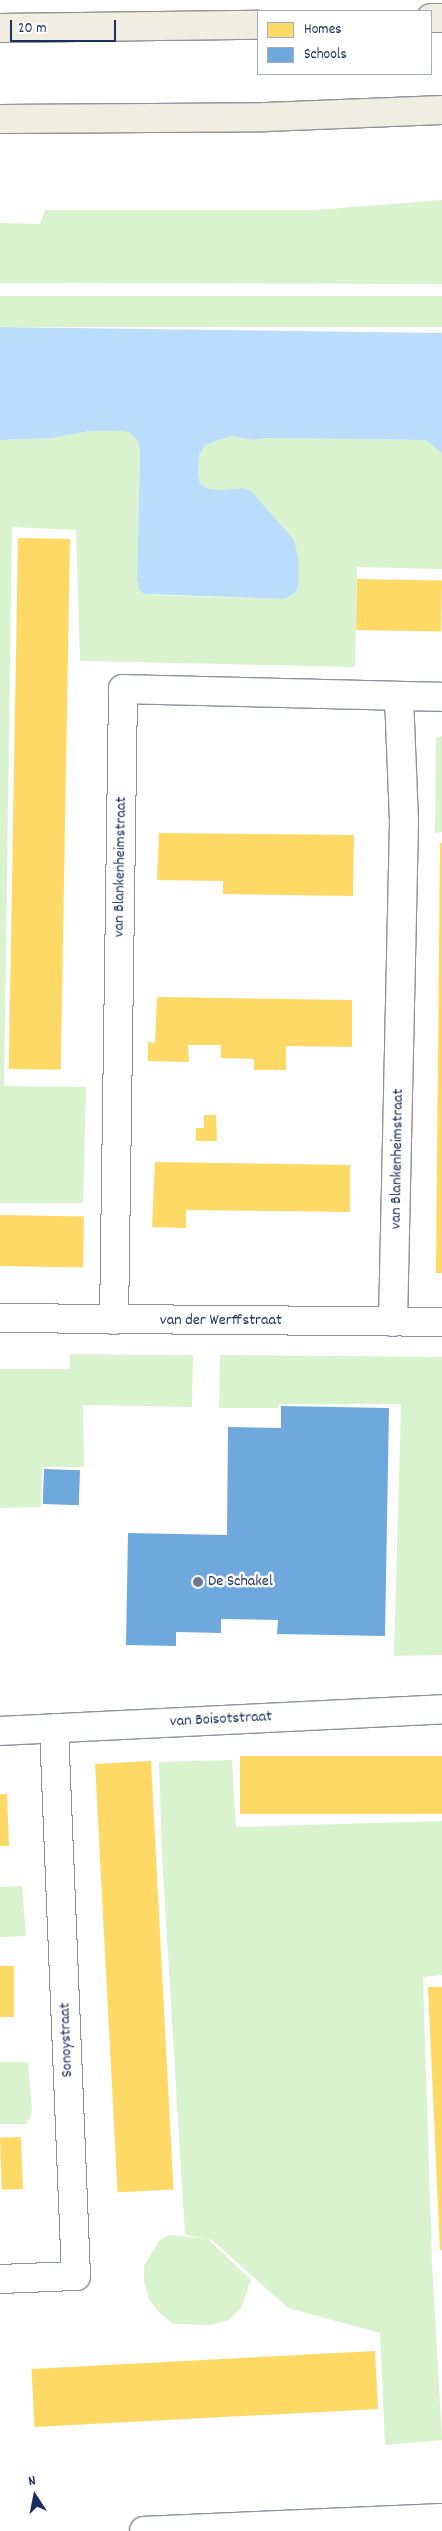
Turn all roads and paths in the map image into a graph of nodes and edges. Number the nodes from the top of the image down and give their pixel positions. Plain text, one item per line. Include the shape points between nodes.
1 (257, 25) edge
2 (0, 28) edge
3 (442, 110) edge
4 (0, 120) edge
5 (399, 696) junction
6 (442, 697) edge
7 (0, 1318) edge
8 (114, 1320) junction
9 (393, 1322) junction
10 (442, 1322) edge
11 (442, 1710) edge
12 (54, 1728) junction
13 (0, 1731) edge
14 (0, 2279) edge
15 (442, 2518) edge
16 (144, 2531) edge

1 - 2 highway
3 - 4 highway via 266,117
5 - 6 street, van Blankenheimstraat
5 - 8 street, van Blankenheimstraat via 123,690
5 - 9 street, van Blankenheimstraat via 404,831
7 - 8 street, van der Werffstraat
8 - 9 street, van der Werffstraat
9 - 10 street, van der Werffstraat
11 - 12 street, van Boisotstraat
12 - 13 street, van Boisotstraat
12 - 14 street, Sonoystraat via 76,2276
15 - 16 street

